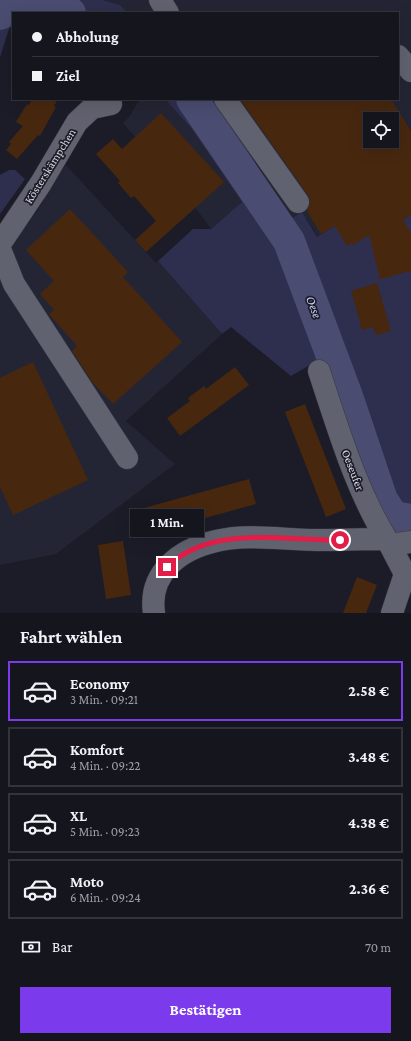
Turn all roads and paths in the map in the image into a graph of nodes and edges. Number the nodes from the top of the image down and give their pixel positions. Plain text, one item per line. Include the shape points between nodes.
1 (160, 0) edge
2 (167, 12) edge
3 (399, 57) edge
4 (411, 71) edge
5 (226, 100) edge
6 (111, 104) dead end
7 (298, 202) dead end
8 (0, 244) edge
9 (0, 249) edge
10 (7, 287) edge
11 (318, 371) dead end
12 (127, 458) dead end
13 (396, 542) edge
14 (154, 613) edge
15 (392, 613) edge

1 - 2 street
3 - 4 street
5 - 7 street
6 - 8 street, Kösterskämpchen via 92,108 77,122 41,183
9 - 10 street
10 - 12 street
11 - 13 street, Oeseufer via 366,504
13 - 14 street via 246,538 217,540 177,557 167,567 156,583
13 - 15 street, Oeseufer via 405,574

